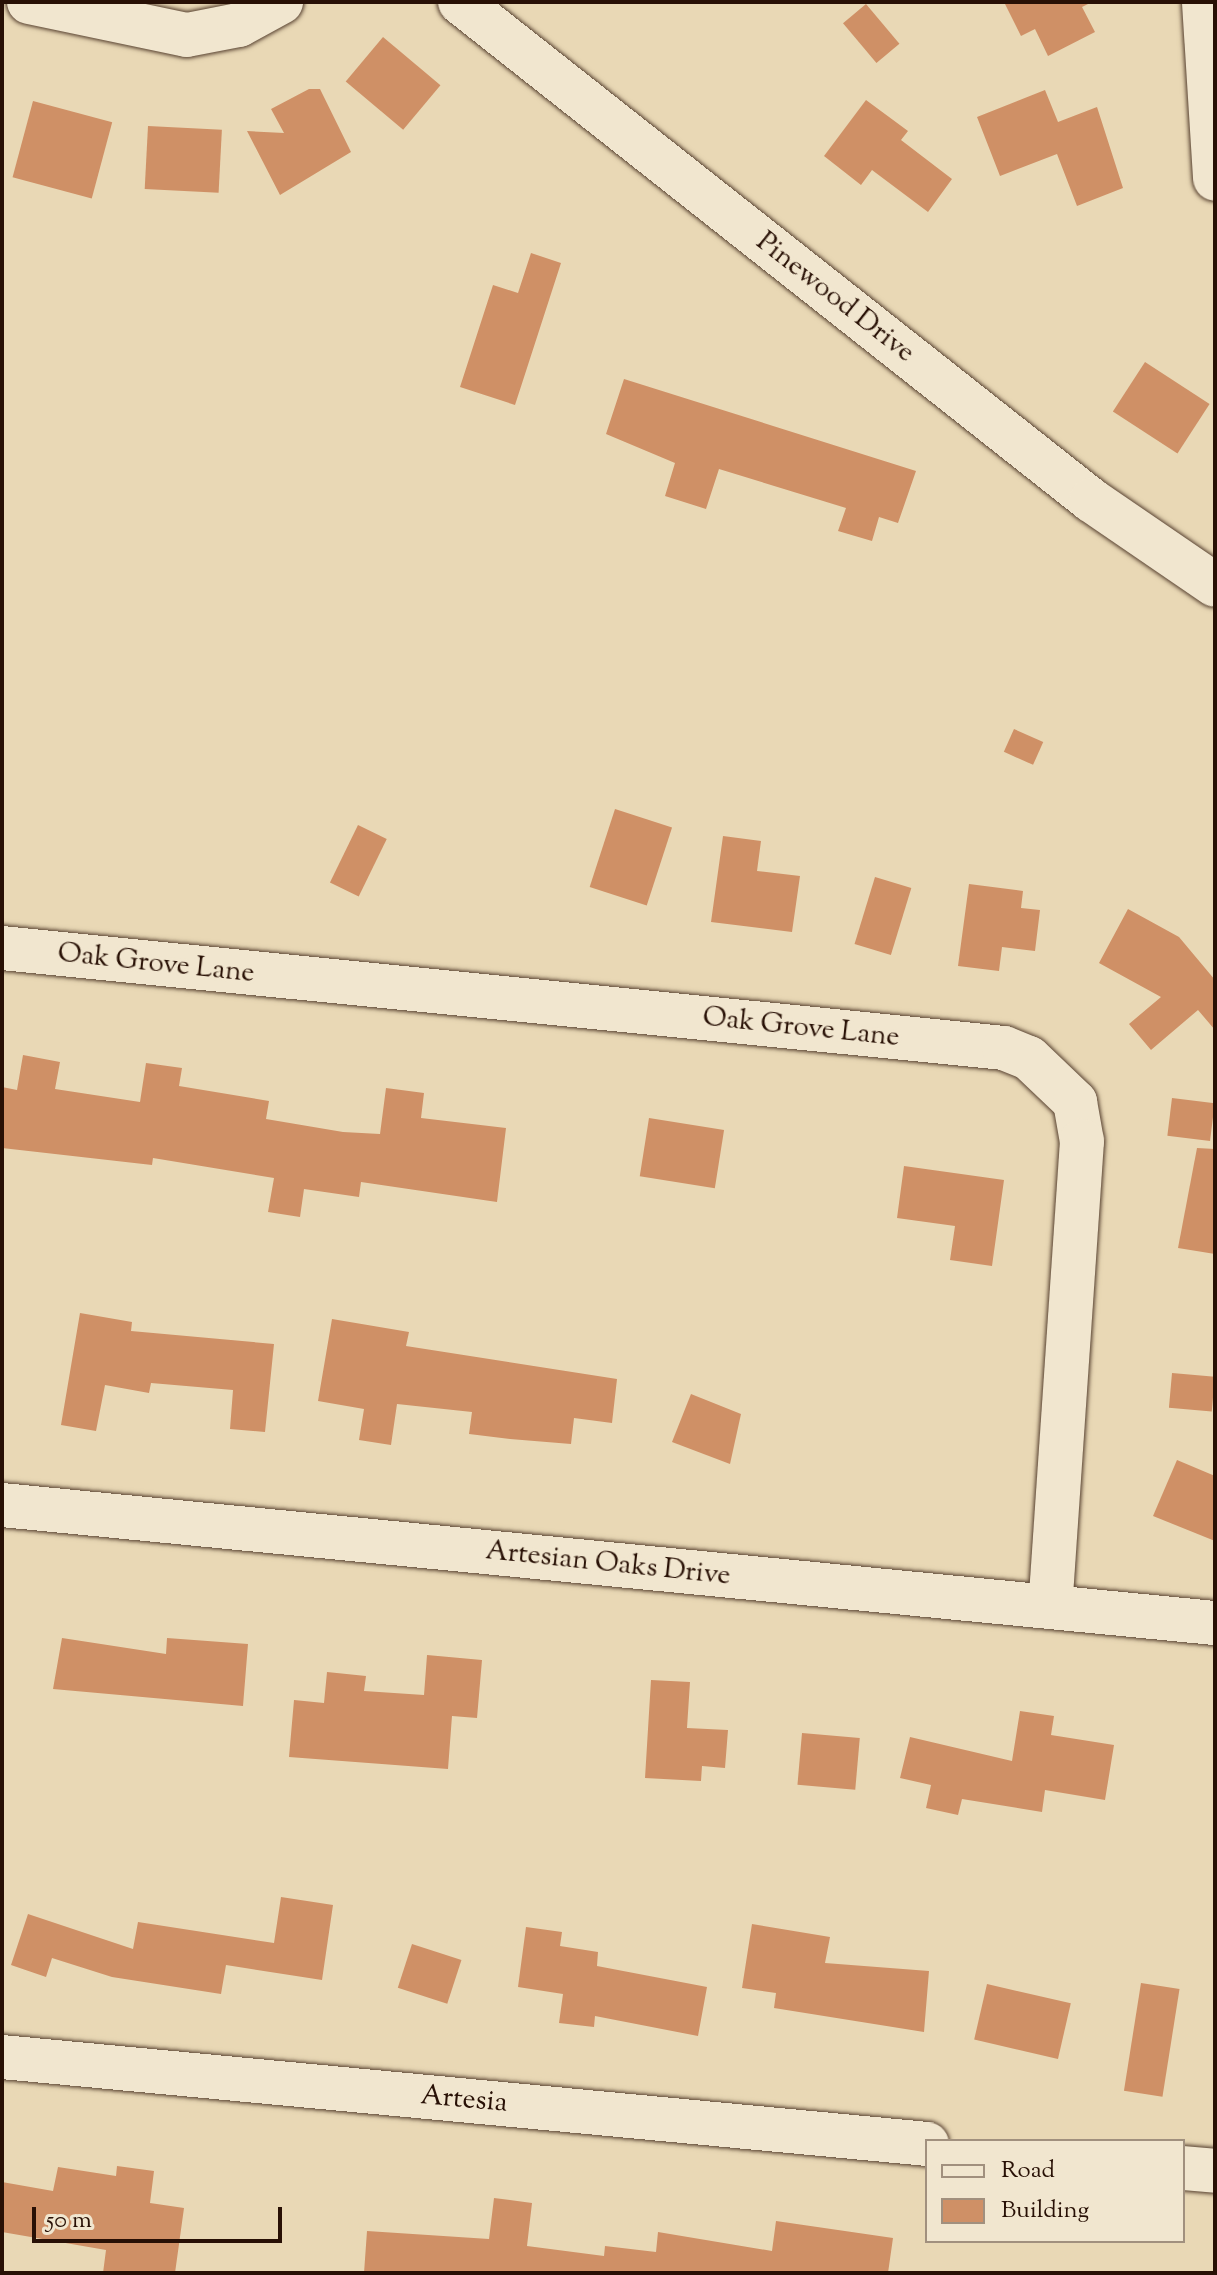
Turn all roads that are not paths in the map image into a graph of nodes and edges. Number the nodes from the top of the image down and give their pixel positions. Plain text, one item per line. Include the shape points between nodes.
1 (29, 2) edge
2 (281, 2) edge
3 (460, 2) edge
4 (1204, 2) edge
5 (1215, 179) edge
6 (1215, 585) edge
7 (2, 948) edge
8 (2, 1505) edge
9 (1050, 1607) junction
10 (1215, 1623) edge
11 (2, 2057) edge
12 (925, 2144) edge
13 (1185, 2168) edge
14 (1215, 2171) edge

1 - 2 street via 187,35 239,25
3 - 6 street, Pinewood Drive via 1091,500
4 - 5 street
7 - 9 street, Oak Grove Lane via 1004,1048 1029,1058 1075,1102 1082,1141
8 - 9 street, Artesian Oaks Drive
9 - 10 street, Artesian Oaks Drive
11 - 12 street, Artesia
13 - 14 street

